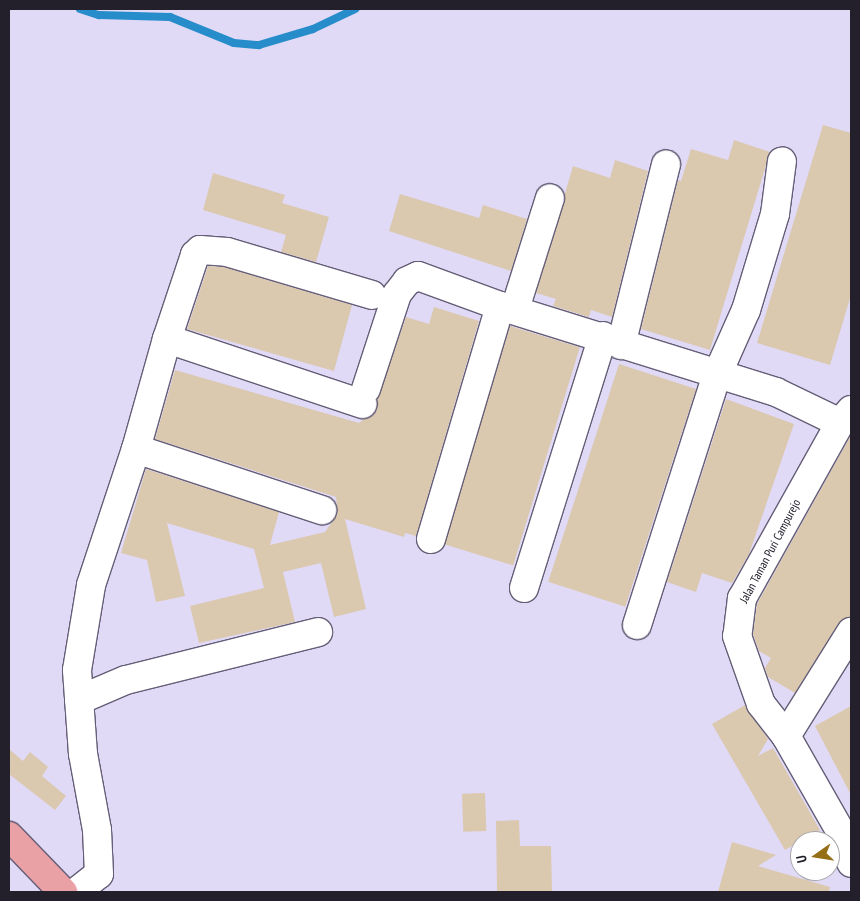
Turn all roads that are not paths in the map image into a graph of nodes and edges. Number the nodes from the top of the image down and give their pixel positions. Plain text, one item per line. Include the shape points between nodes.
1 (782, 161) dead end
2 (666, 165) dead end
3 (550, 198) dead end
4 (372, 295) dead end
5 (508, 307) junction
6 (167, 339) junction
7 (612, 341) junction
8 (717, 375) junction
9 (846, 417) edge
10 (136, 450) junction
11 (322, 510) dead end
12 (431, 539) dead end
13 (524, 588) dead end
14 (637, 625) dead end
15 (318, 632) dead end
16 (851, 632) edge
17 (78, 700) junction
18 (786, 736) junction
19 (847, 834) edge
20 (9, 836) edge
21 (851, 863) edge
22 (63, 892) edge
23 (76, 892) edge

1 - 8 street via 774,214 746,310
2 - 7 street
3 - 5 street
4 - 6 street via 227,252 200,250 194,255
5 - 6 street, Jalan Taman Puri Campurejo via 418,276 406,281 397,294 364,397
5 - 7 street, Jalan Taman Puri Campurejo
5 - 12 street
6 - 10 street
7 - 8 street, Jalan Taman Puri Campurejo
7 - 13 street
8 - 9 street, Jalan Taman Puri Campurejo
8 - 14 street
9 - 18 street, Jalan Taman Puri Campurejo via 742,598 738,617 740,651 758,696
10 - 11 street
10 - 17 street via 91,585 77,670
15 - 17 street via 126,680
16 - 18 street
17 - 23 street via 100,858 99,874
18 - 19 street, Jalan Taman Puri Campurejo
19 - 21 street, Jalan Taman Puri Campurejo
20 - 22 main road

